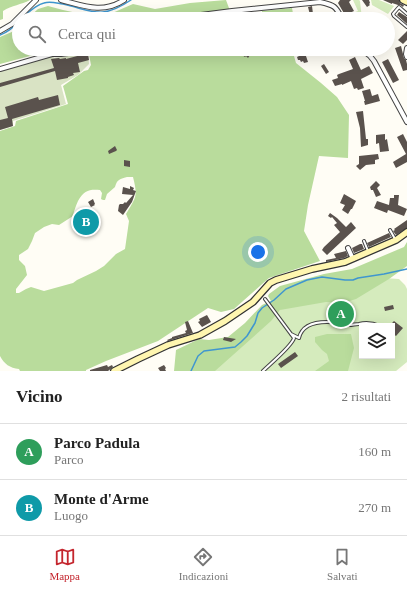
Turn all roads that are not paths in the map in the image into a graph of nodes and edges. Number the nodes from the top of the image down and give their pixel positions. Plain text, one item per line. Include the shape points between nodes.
1 (36, 0) edge
2 (61, 0) edge
3 (124, 0) edge
4 (403, 0) edge
5 (407, 2) edge
6 (24, 12) edge
7 (224, 12) edge
8 (338, 12) edge
9 (395, 12) edge
10 (407, 14) edge
11 (395, 17) edge
12 (12, 24) edge
13 (407, 27) edge
14 (0, 31) edge
15 (407, 48) edge
16 (45, 56) edge
17 (370, 56) edge
18 (407, 57) edge
19 (0, 69) edge
20 (407, 122) edge
21 (390, 230) dead end
22 (407, 232) edge
23 (396, 240) junction
24 (364, 241) dead end
25 (348, 248) dead end
26 (368, 252) junction
27 (353, 259) junction
28 (265, 300) dead end
29 (359, 324) edge
30 (291, 334) junction
31 (114, 371) edge
32 (263, 371) edge

1 - 6 street
2 - 3 street via 96,8 112,7
4 - 5 main road
7 - 8 street via 320,2 332,5
9 - 10 lane via 399,7
11 - 13 lane
12 - 14 street
15 - 18 street
16 - 19 street
17 - 20 street
21 - 23 lane
22 - 23 main road
23 - 26 main road
24 - 26 lane
25 - 27 street
26 - 27 main road
27 - 31 main road via 276,280 253,302 225,321 200,335 163,348
28 - 30 lane
29 - 30 lane via 311,324 299,338
30 - 32 lane via 294,341

